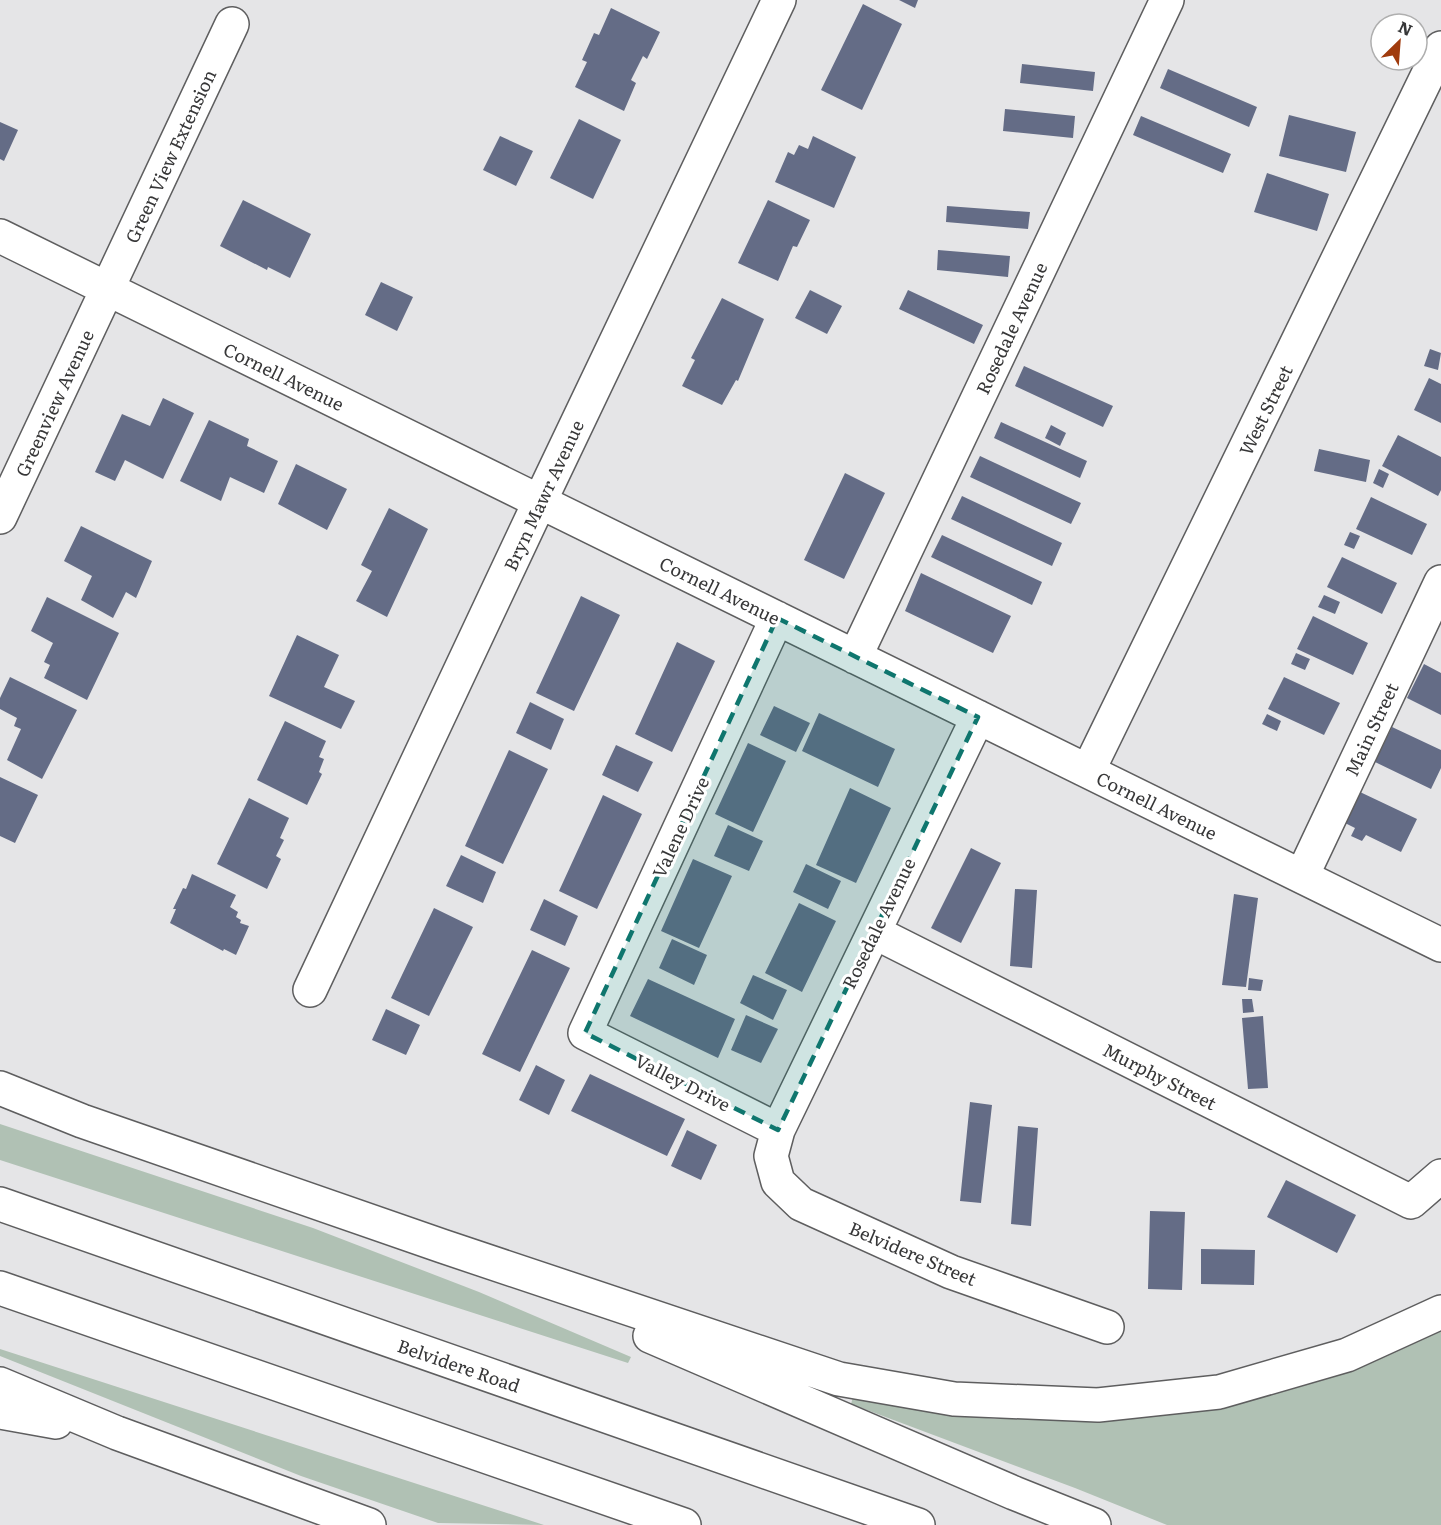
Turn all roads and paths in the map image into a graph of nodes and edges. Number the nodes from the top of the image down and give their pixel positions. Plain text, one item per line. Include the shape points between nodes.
1 (779, 0) edge
2 (1167, 0) edge
3 (232, 24) dead end
4 (1441, 48) edge
5 (0, 236) edge
6 (108, 289) junction
7 (540, 501) junction
8 (0, 517) edge
9 (1441, 582) edge
10 (777, 618) junction
11 (855, 657) junction
12 (978, 717) junction
13 (1088, 771) junction
14 (1302, 876) junction
15 (874, 932) junction
16 (1441, 945) edge
17 (310, 990) dead end
18 (588, 1035) joint
19 (0, 1088) edge
20 (0, 1100) edge
21 (82, 1121) junction
22 (778, 1130) junction
23 (1441, 1176) edge
24 (0, 1204) edge
25 (442, 1246) junction
26 (0, 1288) edge
27 (1441, 1312) edge
28 (1107, 1327) dead end
29 (0, 1384) edge
30 (0, 1412) edge
31 (117, 1433) junction
32 (369, 1525) edge
33 (684, 1525) edge
34 (918, 1525) edge
35 (1094, 1525) edge

1 - 7 street, Bryn Mawr Avenue
2 - 11 street, Rosedale Avenue
3 - 6 street, Green View Extension
4 - 13 street, West Street
5 - 6 street, Cornell Avenue
6 - 7 street, Cornell Avenue
6 - 8 street, Greenview Avenue
7 - 10 street, Cornell Avenue
7 - 17 street, Bryn Mawr Avenue
9 - 14 street, Main Street
10 - 11 street, Cornell Avenue
10 - 18 street, Valene Drive via 585,1033
11 - 12 street, Cornell Avenue
12 - 13 street, Cornell Avenue
12 - 15 street, Rosedale Avenue
13 - 14 street, Cornell Avenue
14 - 16 street, Cornell Avenue
15 - 22 street, Rosedale Avenue
15 - 23 street, Murphy Street via 1411,1202
18 - 22 street, Valley Drive
19 - 21 street
20 - 21 street
21 - 25 street
22 - 28 street, Belvidere Street via 771,1156 778,1182 801,1204 951,1272
24 - 34 street, Belvidere Road
25 - 27 street via 839,1379 954,1399 1098,1405 1219,1392 1347,1355
25 - 35 street
26 - 33 street
29 - 31 street
30 - 31 street
31 - 32 street

